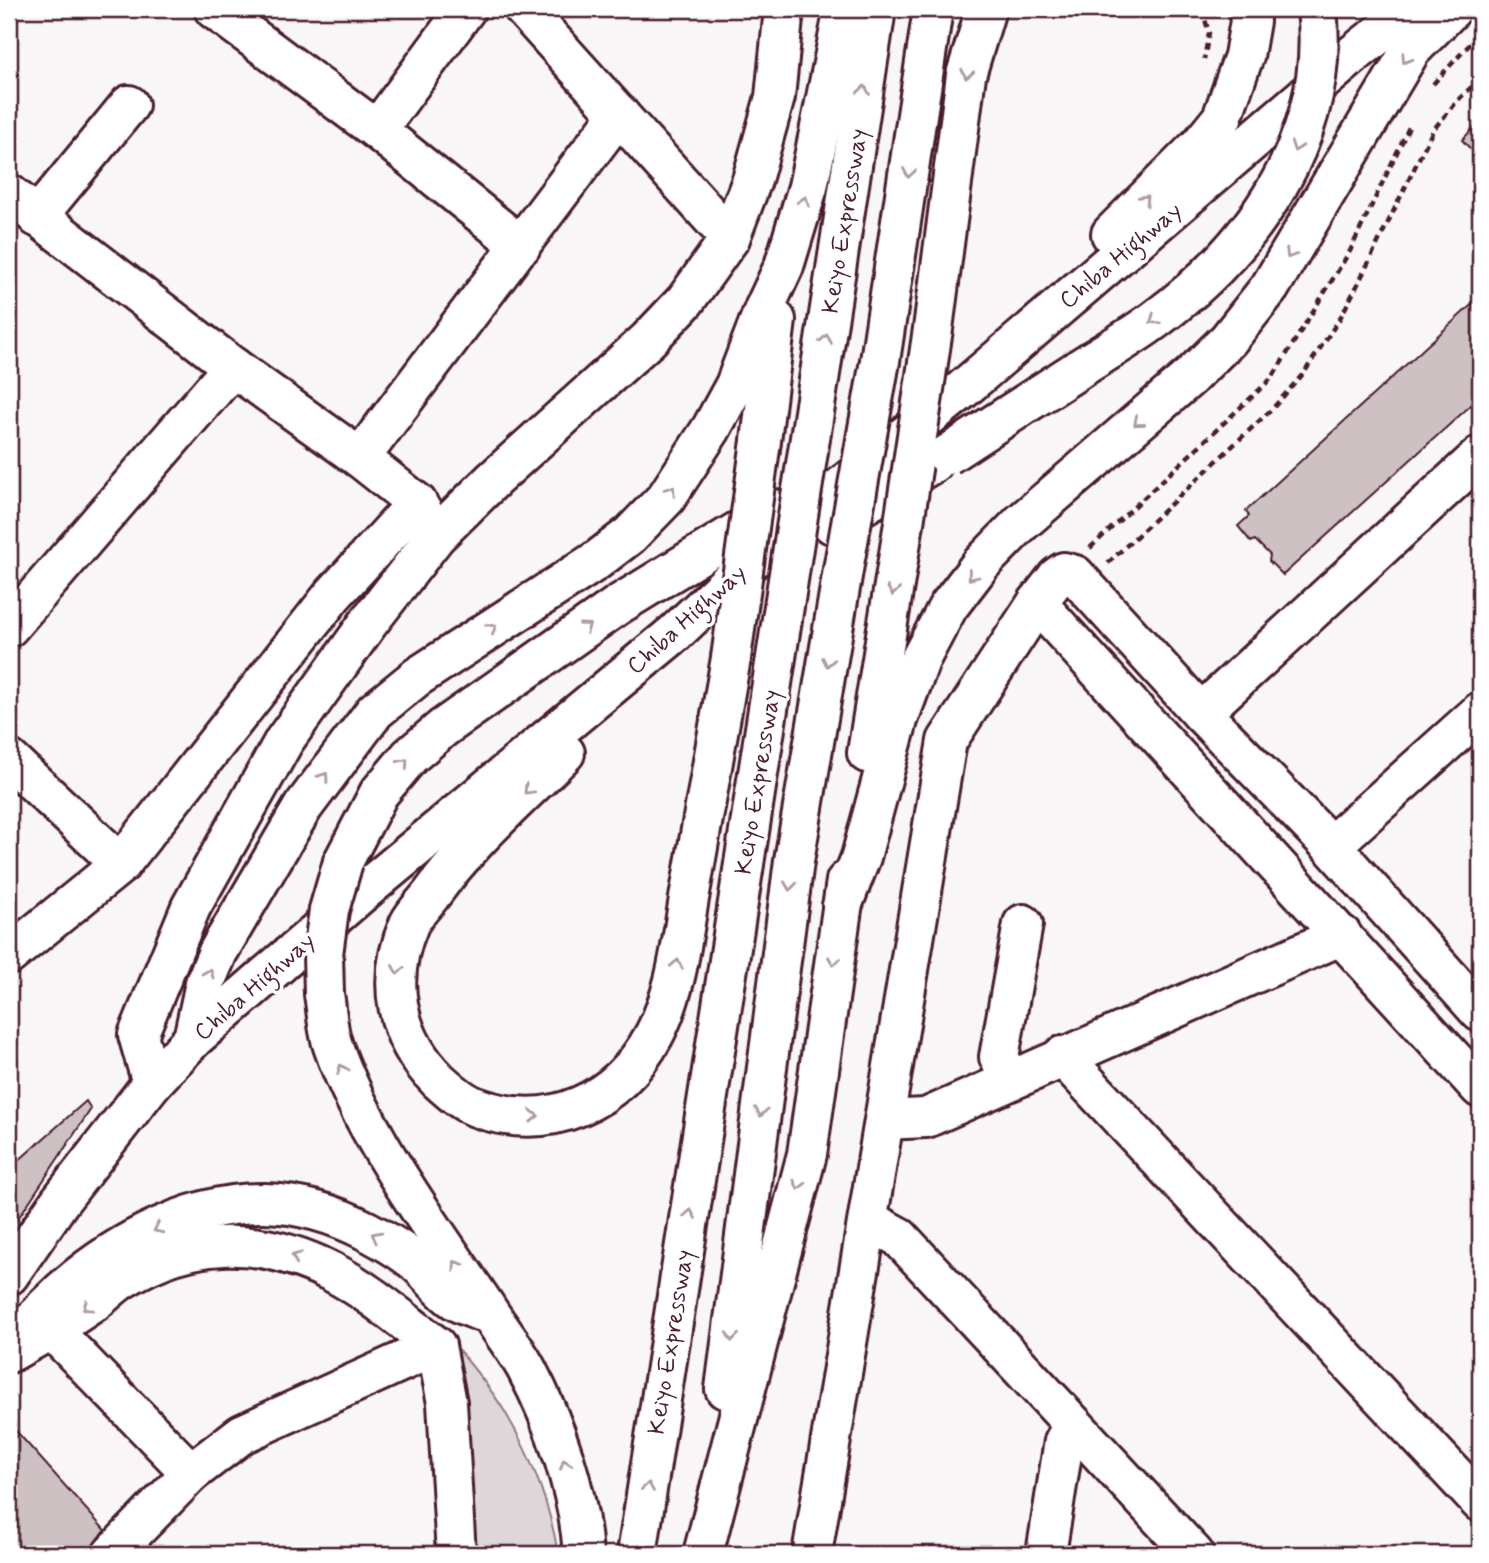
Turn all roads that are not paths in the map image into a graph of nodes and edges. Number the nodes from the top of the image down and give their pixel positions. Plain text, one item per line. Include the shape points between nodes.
1 (214, 9) edge
2 (466, 9) edge
3 (524, 9) edge
4 (844, 9) edge
5 (876, 9) edge
6 (933, 9) edge
7 (986, 9) edge
8 (1248, 9) edge
9 (1317, 9) edge
10 (1411, 9) edge
11 (1452, 9) edge
12 (779, 12) edge
13 (129, 105) dead end
14 (620, 114) junction
15 (377, 130) junction
16 (23, 205) edge
17 (730, 238) junction
18 (521, 246) junction
19 (784, 266) junction
20 (233, 367) junction
21 (962, 390) junction
22 (1480, 456) edge
23 (360, 458) junction
24 (417, 503) junction
25 (436, 536) junction
26 (768, 545) junction
27 (1037, 603) junction
28 (9, 627) edge
29 (675, 634) junction
30 (1201, 713) junction
31 (1478, 720) edge
32 (9, 759) edge
33 (1331, 846) junction
34 (121, 864) junction
35 (203, 885) junction
36 (842, 906) junction
37 (242, 908) junction
38 (1023, 924) dead end
39 (1342, 935) junction
40 (9, 955) edge
41 (1480, 1012) edge
42 (193, 1040) junction
43 (1062, 1056) junction
44 (1011, 1080) junction
45 (152, 1083) junction
46 (1480, 1088) edge
47 (885, 1120) junction
48 (869, 1220) junction
49 (9, 1275) edge
50 (491, 1316) junction
51 (51, 1330) junction
52 (436, 1346) junction
53 (9, 1351) edge
54 (1074, 1425) junction
55 (191, 1473) junction
56 (1480, 1502) edge
57 (704, 1552) edge
58 (112, 1554) edge
59 (456, 1554) edge
60 (583, 1554) edge
61 (637, 1554) edge
62 (812, 1554) edge
63 (1046, 1554) edge
64 (1194, 1554) edge

1 - 15 main road
2 - 15 main road
3 - 14 main road
19 -> 4 main road via 808,187
61 -> 5 main road, Keiyo Expressway, bridge
6 -> 57 main road, Keiyo Expressway, bridge via 880,361 794,860
7 -> 36 main road, bridge via 966,75 933,329
21 -> 8 main road via 1222,118 1244,56
9 -> 26 main road, bridge via 1317,80 1287,172 1231,251 1194,288 1155,320 947,455 814,534
10 - 21 main road, Chiba Highway
11 -> 36 main road via 1411,50 1270,287 1228,340 1021,523 948,607 921,659 898,720 861,857
12 - 17 main road via 775,97
13 - 16 main road
14 - 17 main road
14 - 18 main road
15 - 18 main road
16 - 20 main road
17 - 25 main road via 685,301 648,340
18 - 23 main road
29 -> 19 main road, bridge via 647,672 455,862 409,923 396,979 398,1015 411,1047 428,1070 475,1107 513,1116 548,1115 582,1107 633,1067 669,1002 731,658
37 -> 19 main road via 303,807 375,711 417,677 596,561 666,498 736,385
20 - 23 main road
20 - 28 main road
21 - 26 main road, Chiba Highway
50 -> 21 main road, bridge via 363,1116 332,1043 323,954 342,862 360,825 410,756 443,728 618,605
22 - 30 main road
23 - 24 main road
24 - 25 main road
24 - 34 main road via 332,596
25 - 35 main road via 284,741
26 - 29 main road, Chiba Highway
27 - 30 main road via 1057,577 1064,572 1074,575
27 - 39 main road
27 - 47 main road via 947,741
29 - 42 main road, Chiba Highway via 358,896
30 - 33 main road
31 - 33 main road
32 - 34 main road
33 - 41 main road
34 - 40 main road
35 - 37 main road via 203,906 214,919 226,920
35 - 45 main road via 138,1035
36 -> 57 main road via 807,1154
42 -> 37 main road via 205,983
38 - 44 main road via 999,1057
39 - 43 main road
39 - 46 main road
42 - 45 main road, Chiba Highway
43 - 44 main road
43 - 56 main road
44 - 47 main road via 926,1118
45 - 49 main road, Chiba Highway
47 - 48 main road
48 - 54 main road via 899,1237
48 - 62 main road
50 -> 53 main road via 453,1300 419,1265 365,1230 332,1216 264,1203 225,1206 187,1216 99,1261 48,1304
60 -> 50 main road via 568,1473 547,1414 526,1367
52 -> 51 main road via 333,1273 282,1251 238,1244 154,1262
51 - 53 main road
51 - 55 main road
52 - 55 main road via 242,1434
52 - 59 main road via 447,1403
54 - 63 main road via 1064,1441
54 - 64 main road
55 - 58 main road

